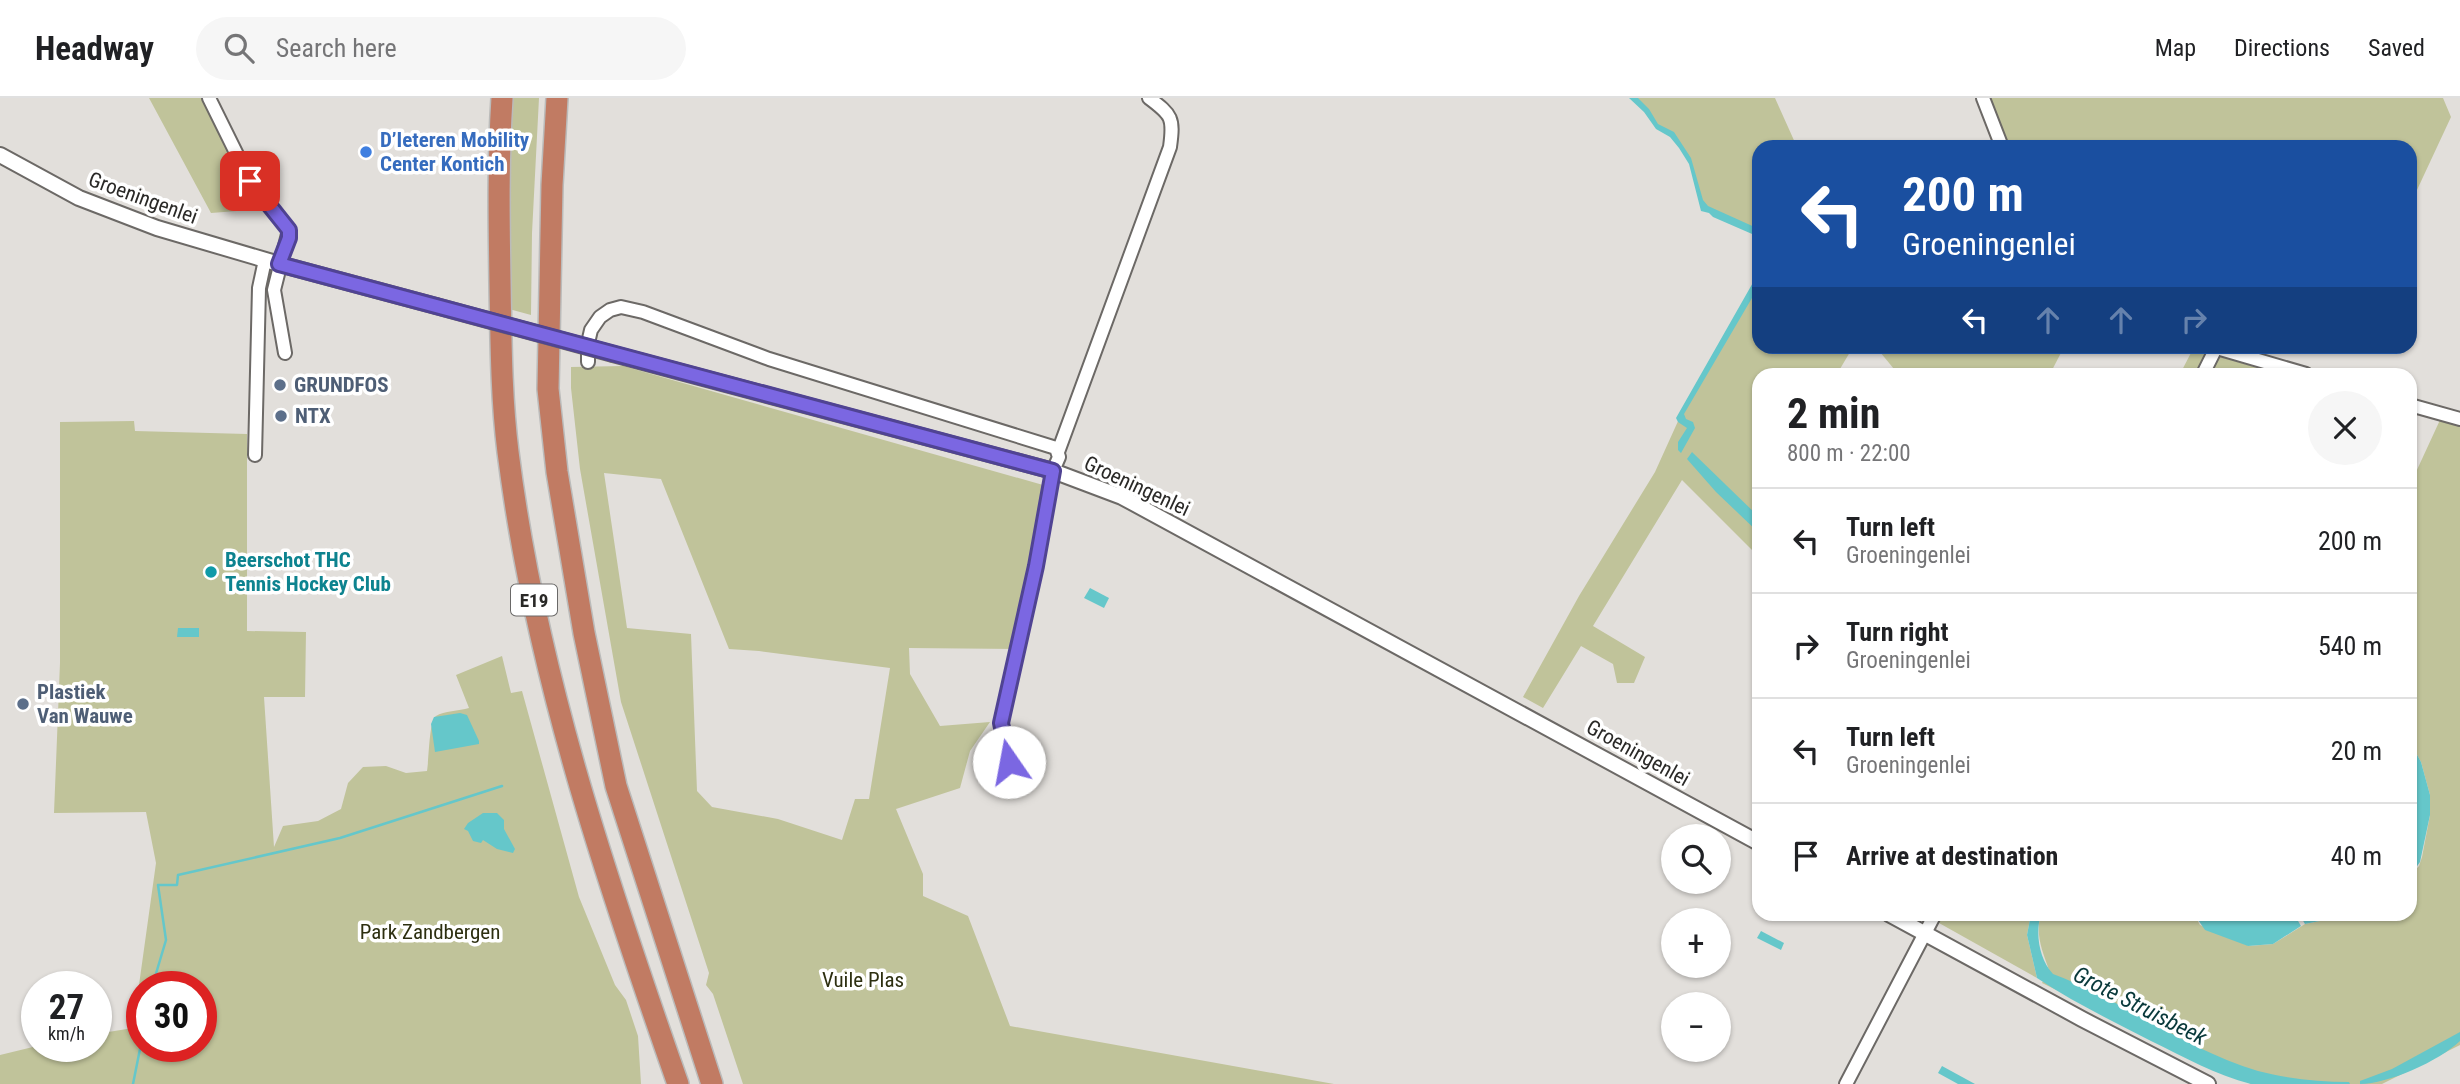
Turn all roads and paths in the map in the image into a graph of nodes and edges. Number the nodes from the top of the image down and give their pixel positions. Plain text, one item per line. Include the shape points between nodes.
1 (209, 98) edge
2 (502, 98) edge
3 (557, 98) edge
4 (1149, 98) edge
5 (1983, 98) edge
6 (1999, 140) edge
7 (0, 155) edge
8 (272, 262) junction
9 (285, 353) dead end
10 (2237, 354) edge
11 (588, 362) dead end
12 (2285, 368) edge
13 (2417, 407) edge
14 (2460, 419) edge
15 (1058, 452) junction
16 (255, 455) dead end
17 (1053, 471) junction
18 (1009, 762) dead end
19 (1752, 839) edge
20 (1902, 921) edge
21 (1931, 921) edge
22 (1925, 933) junction
23 (678, 1084) edge
24 (712, 1084) edge
25 (1846, 1084) edge
26 (2208, 1084) edge

1 - 8 street via 250,181 289,230 289,238
2 - 23 highway, E19 via 501,337 508,451 525,555 574,762
3 - 24 highway, E19 via 548,389 557,472 616,786
4 - 15 street via 1171,119 1170,147
5 - 6 street
7 - 8 street, Groeningenlei via 79,198 157,228
8 - 9 street
8 - 16 street via 258,288
8 - 17 street, Groeningenlei, bridge
10 - 12 street
11 - 15 street via 592,330 600,317 621,307
13 - 14 street
15 - 17 street
17 - 18 street via 1001,723
17 - 19 street, Groeningenlei via 1122,497
20 - 22 street
21 - 22 street
22 - 25 street
22 - 26 street

